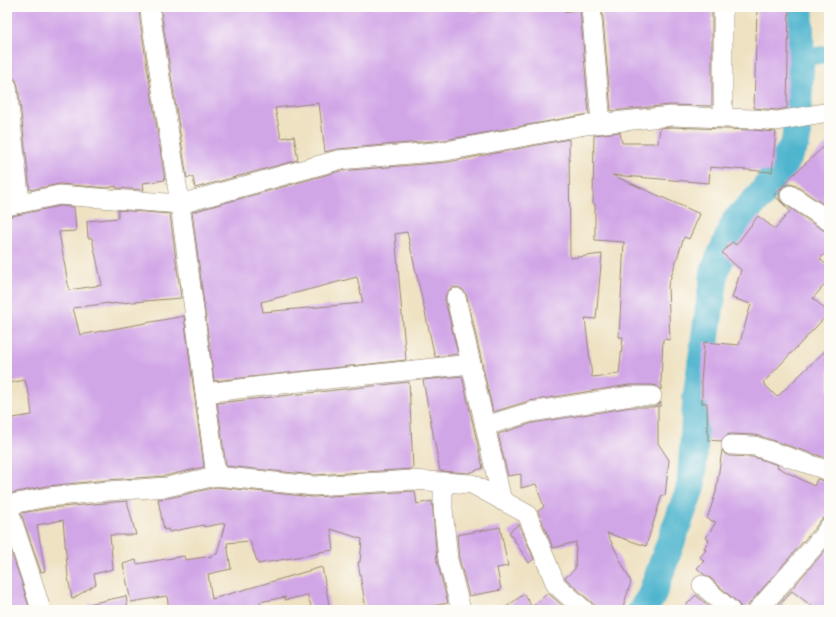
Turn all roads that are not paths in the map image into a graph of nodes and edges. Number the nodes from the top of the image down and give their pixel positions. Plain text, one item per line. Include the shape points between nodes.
1 (150, 7) edge
2 (590, 7) edge
3 (723, 7) edge
4 (7, 87) edge
5 (829, 112) edge
6 (723, 118) junction
7 (602, 123) junction
8 (790, 195) dead end
9 (14, 204) edge
10 (180, 204) junction
11 (829, 221) edge
12 (456, 298) dead end
13 (471, 364) junction
14 (205, 393) junction
15 (652, 396) dead end
16 (485, 426) junction
17 (731, 445) dead end
18 (829, 470) edge
19 (216, 476) junction
20 (443, 482) junction
21 (502, 501) junction
22 (7, 505) edge
23 (829, 527) edge
24 (702, 585) dead end
25 (41, 610) edge
26 (461, 610) edge
27 (584, 610) edge
28 (730, 610) edge
29 (758, 610) edge

1 - 10 street
2 - 7 street
3 - 6 street
4 - 9 street
5 - 6 street via 778,121
6 - 7 street via 671,116
7 - 10 street via 446,151 338,160
8 - 11 street
9 - 10 street via 59,195
10 - 14 street
12 - 13 street
13 - 14 street
13 - 16 street
14 - 19 street
15 - 16 street via 631,396 531,412
16 - 21 street
17 - 18 street via 754,446
19 - 20 street via 314,486 412,480
19 - 22 street via 167,487 48,497
20 - 21 street via 472,484
20 - 26 street via 448,560
21 - 27 street via 527,514 556,585
22 - 25 street
23 - 29 street
24 - 28 street

